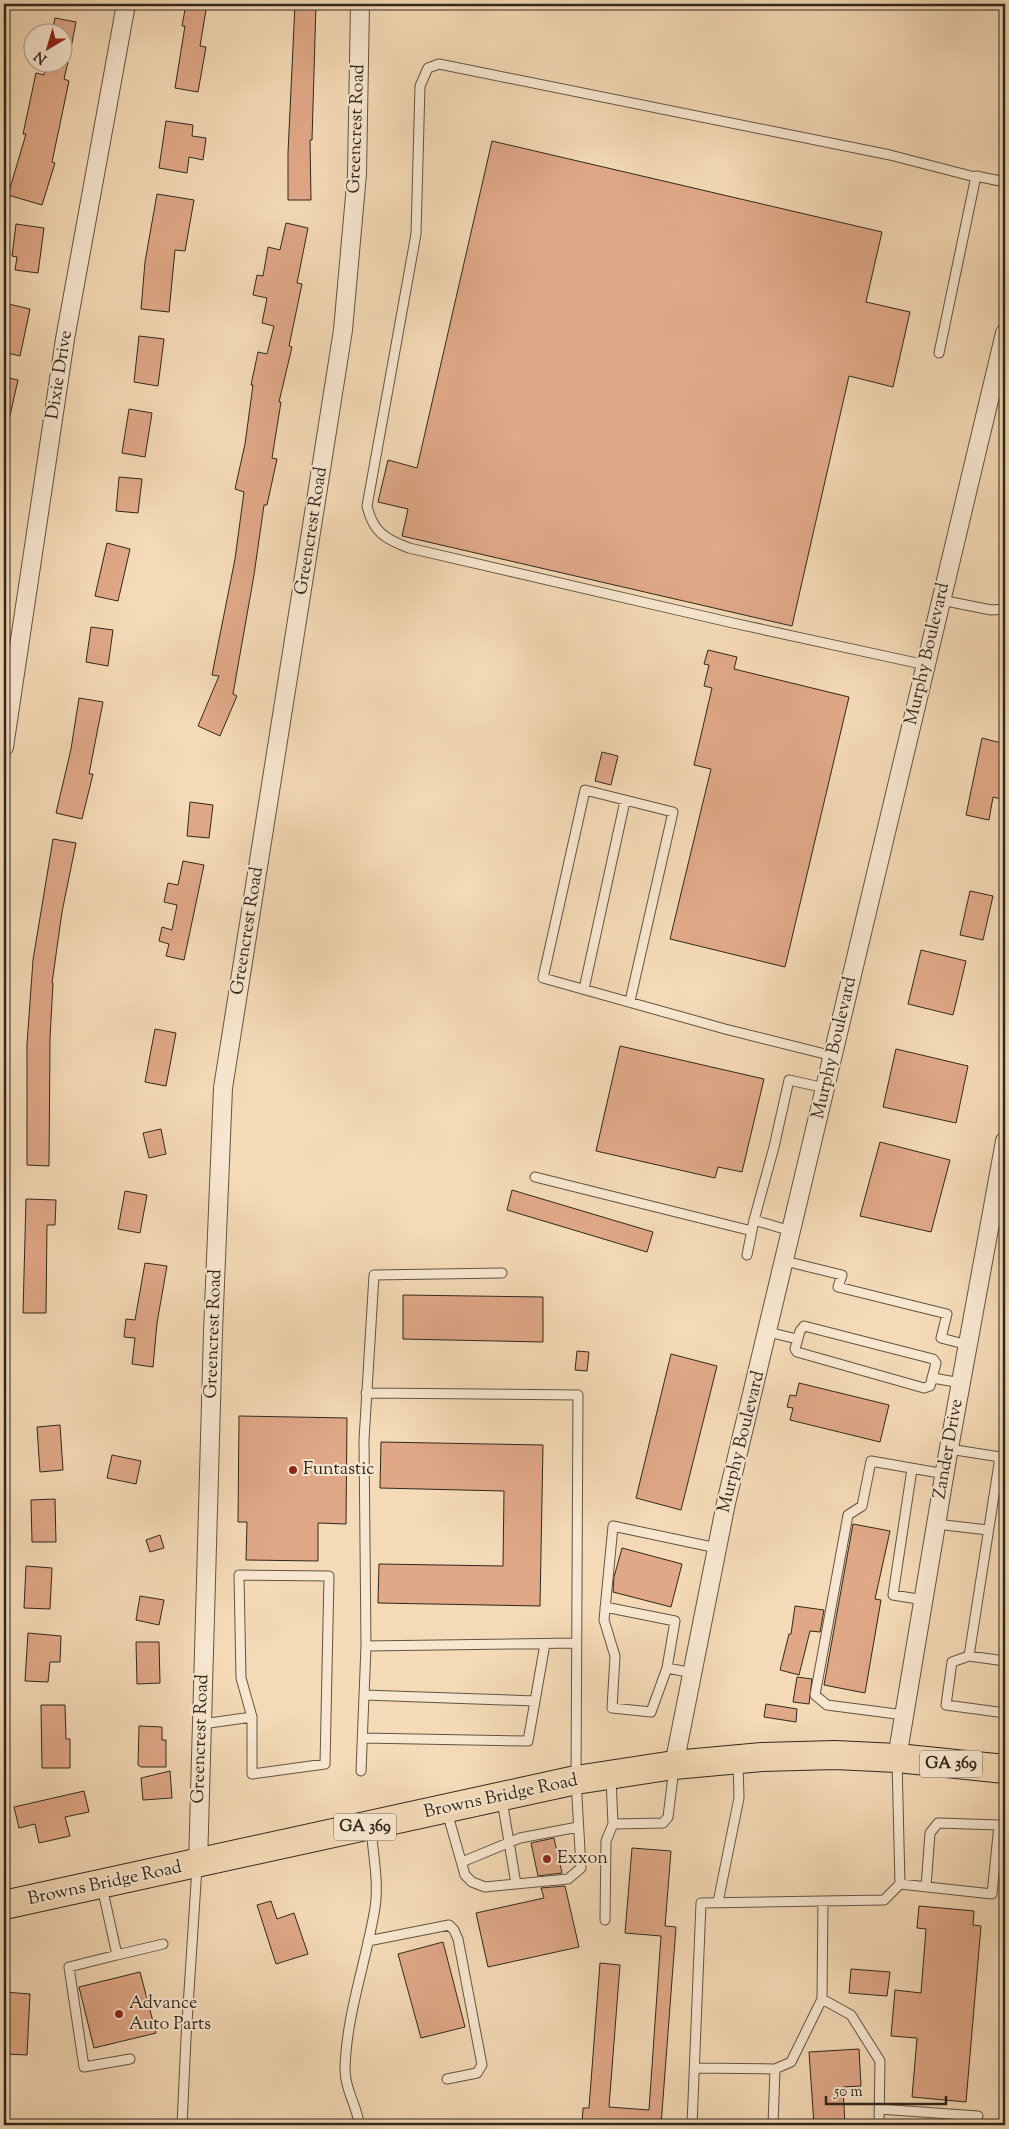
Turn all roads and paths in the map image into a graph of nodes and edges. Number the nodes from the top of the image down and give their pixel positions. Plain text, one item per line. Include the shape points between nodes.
1 (126, 4) edge
2 (360, 4) edge
3 (975, 177) junction
4 (1005, 182) edge
5 (1005, 333) edge
6 (938, 353) dead end
7 (941, 600) junction
8 (1005, 609) edge
9 (926, 664) junction
10 (4, 747) edge
11 (625, 801) junction
12 (584, 989) junction
13 (630, 1001) junction
14 (833, 1056) junction
15 (825, 1088) junction
16 (1005, 1141) edge
17 (1003, 1169) edge
18 (535, 1177) dead end
19 (754, 1220) junction
20 (752, 1231) junction
21 (791, 1231) junction
22 (747, 1255) dead end
23 (785, 1261) junction
24 (502, 1273) dead end
25 (768, 1332) junction
26 (797, 1339) junction
27 (968, 1344) junction
28 (933, 1378) junction
29 (961, 1383) junction
30 (366, 1393) junction
31 (949, 1448) junction
32 (1002, 1457) edge
33 (912, 1469) junction
34 (945, 1474) junction
35 (936, 1524) junction
36 (988, 1530) junction
37 (717, 1548) junction
38 (924, 1600) junction
39 (605, 1607) junction
40 (576, 1643) junction
41 (545, 1644) junction
42 (366, 1646) junction
43 (969, 1656) junction
44 (1005, 1661) edge
45 (667, 1668) junction
46 (693, 1673) junction
47 (364, 1695) junction
48 (535, 1701) junction
49 (1005, 1713) edge
50 (904, 1715) junction
51 (252, 1717) junction
52 (202, 1724) junction
53 (362, 1738) junction
54 (897, 1758) junction
55 (738, 1760) junction
56 (674, 1765) junction
57 (1005, 1769) edge
58 (361, 1771) dead end
59 (610, 1774) junction
60 (576, 1780) junction
61 (501, 1797) junction
62 (447, 1809) junction
63 (613, 1824) junction
64 (370, 1826) junction
65 (578, 1827) junction
66 (510, 1842) junction
67 (462, 1862) junction
68 (198, 1864) junction
69 (102, 1884) junction
70 (516, 1884) junction
71 (900, 1884) junction
72 (926, 1887) junction
73 (822, 1901) junction
74 (718, 1902) junction
75 (4, 1905) edge
76 (606, 1920) dead end
77 (368, 1941) junction
78 (163, 1944) dead end
79 (117, 1955) junction
80 (822, 1999) junction
81 (130, 2059) dead end
82 (694, 2068) junction
83 (775, 2069) junction
84 (448, 2079) dead end
85 (879, 2109) junction
86 (978, 2116) dead end
87 (182, 2125) edge
88 (359, 2125) edge
89 (692, 2125) edge
90 (773, 2125) edge
91 (879, 2125) edge

1 - 10 street, Dixie Drive via 66,340
2 - 52 street, Greencrest Road via 357,174 344,330 223,1088
3 - 4 lane
3 - 6 lane
3 - 9 lane via 890,155 438,64 428,68 420,86 416,234 367,506 370,522 377,531 392,542 409,548
5 - 7 street, Murphy Boulevard
7 - 8 lane via 991,610
7 - 9 street, Murphy Boulevard
9 - 14 street, Murphy Boulevard
11 - 12 lane
11 - 12 lane via 586,790 543,978
11 - 13 lane via 673,812
12 - 13 lane
13 - 14 lane
14 - 15 street, Murphy Boulevard
15 - 19 lane via 789,1080
15 - 21 street, Murphy Boulevard
16 - 17 street, Zander Drive
17 - 27 street, Zander Drive
18 - 20 lane
19 - 20 lane
19 - 21 lane
20 - 22 lane
21 - 23 street, Murphy Boulevard
23 - 25 street, Murphy Boulevard
23 - 27 lane via 842,1275 838,1287 947,1314 941,1338
24 - 30 lane via 374,1275
25 - 26 lane
25 - 37 street, Murphy Boulevard
26 - 28 lane via 796,1352 924,1388 930,1386
26 - 28 lane via 804,1326 926,1356 936,1361
27 - 29 street, Zander Drive
28 - 29 lane
29 - 31 street, Zander Drive
30 - 40 lane via 578,1395
30 - 42 lane
31 - 32 lane
31 - 34 street, Zander Drive
32 - 36 lane
33 - 34 lane
33 - 38 lane via 893,1595
33 - 50 lane via 871,1462 862,1506 848,1515 815,1695 827,1705
34 - 35 street, Zander Drive
35 - 36 lane
35 - 38 street, Zander Drive
36 - 43 lane
37 - 39 lane via 612,1526
37 - 46 street, Murphy Boulevard
38 - 50 street, Zander Drive
39 - 45 lane via 675,1621
39 - 45 lane via 604,1620 615,1656 612,1708 651,1712
40 - 41 lane
40 - 60 lane
41 - 42 lane
41 - 48 lane
42 - 47 lane
43 - 44 lane
43 - 49 lane via 952,1662 946,1705
45 - 46 lane
46 - 56 street, Murphy Boulevard
47 - 48 lane
47 - 53 lane
48 - 53 lane via 528,1741
50 - 54 street, Zander Drive
51 - 51 lane via 252,1774 325,1764 329,1576 239,1575 241,1678
51 - 52 lane
52 - 68 street, Greencrest Road
53 - 58 lane
54 - 55 main road, Browns Bridge Road / GA 369 via 835,1755
54 - 57 main road, Browns Bridge Road / GA 369
54 - 71 lane
55 - 56 main road, Browns Bridge Road / GA 369
55 - 74 lane via 739,1798
56 - 59 main road, Browns Bridge Road / GA 369
56 - 63 lane via 668,1817 663,1823
59 - 60 main road, Browns Bridge Road / GA 369
59 - 63 lane
60 - 61 main road, Browns Bridge Road / GA 369
60 - 65 lane
61 - 62 main road, Browns Bridge Road / GA 369
61 - 66 lane
62 - 64 main road, Browns Bridge Road / GA 369
62 - 67 lane
63 - 76 lane via 606,1841
64 - 68 main road, Browns Bridge Road / GA 369
64 - 77 lane via 376,1874 375,1907
65 - 66 lane
65 - 70 lane via 581,1868 575,1874 568,1878
66 - 67 lane
66 - 70 lane
67 - 70 lane via 472,1882 485,1887
68 - 69 main road, Browns Bridge Road / GA 369
68 - 87 lane
69 - 75 main road, Browns Bridge Road / GA 369
69 - 79 lane
71 - 72 lane
71 - 73 lane via 884,1900
72 - 72 lane via 992,1894 998,1825 938,1822 930,1833
73 - 74 lane
73 - 80 lane
74 - 82 lane via 701,1903
77 - 84 lane via 449,1925 454,1930 482,2065 477,2073
77 - 88 lane via 352,2009 345,2071
78 - 79 lane
79 - 81 lane via 69,1967 84,2067
80 - 83 lane via 791,2062
80 - 85 lane via 851,2015 880,2061
82 - 83 lane
82 - 89 lane
83 - 90 lane
85 - 86 lane
85 - 91 lane

